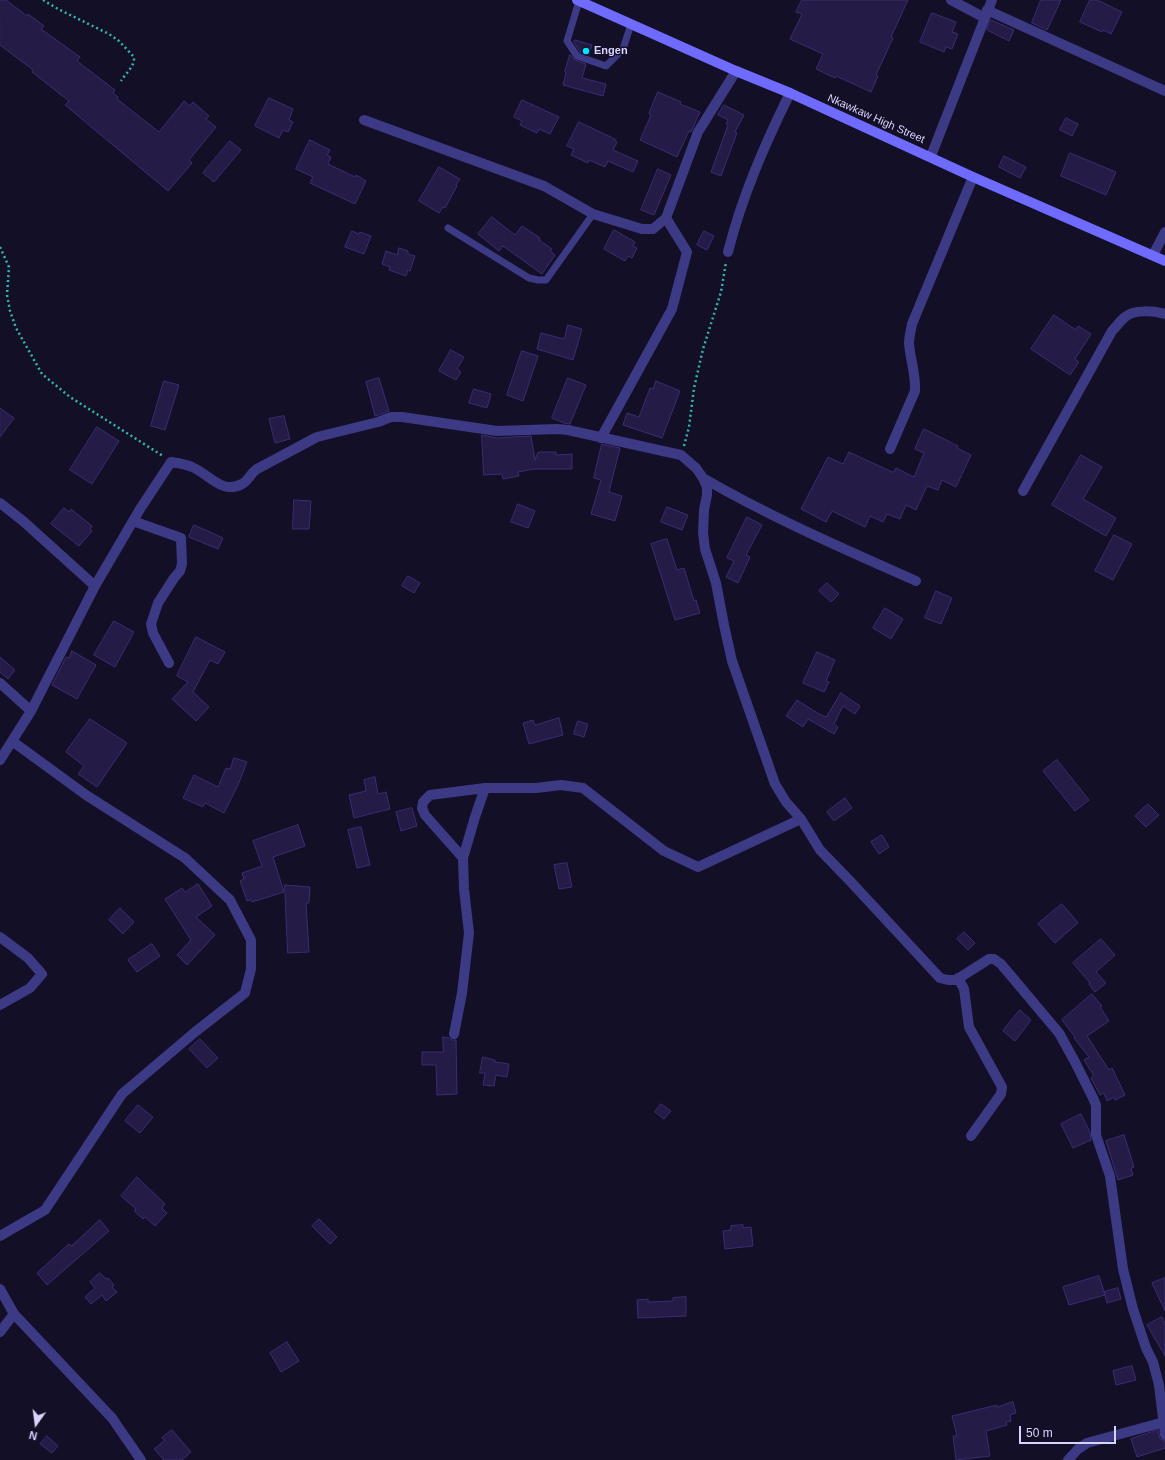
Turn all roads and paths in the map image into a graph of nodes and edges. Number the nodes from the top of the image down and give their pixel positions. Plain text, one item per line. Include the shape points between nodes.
1 (43, 0) edge
2 (578, 0) edge
3 (952, 0) edge
4 (992, 0) edge
5 (986, 14) junction
6 (630, 24) junction
7 (736, 71) junction
8 (121, 81) dead end
9 (1165, 91) edge
10 (790, 93) junction
11 (364, 120) dead end
12 (931, 156) junction
13 (973, 177) junction
14 (593, 214) junction
15 (666, 218) junction
16 (448, 228) dead end
17 (1165, 232) edge
18 (0, 247) edge
19 (728, 252) joint
20 (1153, 255) junction
21 (1165, 261) edge
22 (1165, 314) edge
23 (601, 438) junction
24 (890, 449) dead end
25 (681, 455) junction
26 (171, 462) junction
27 (704, 478) junction
28 (1023, 491) dead end
29 (0, 503) edge
30 (134, 521) junction
31 (916, 581) dead end
32 (95, 586) junction
33 (170, 663) dead end
34 (0, 683) edge
35 (31, 711) junction
36 (12, 740) junction
37 (0, 760) edge
38 (485, 788) junction
39 (801, 820) junction
40 (463, 858) junction
41 (0, 937) edge
42 (958, 978) junction
43 (0, 1005) edge
44 (454, 1034) dead end
45 (971, 1136) dead end
46 (0, 1236) edge
47 (0, 1289) edge
48 (14, 1314) junction
49 (0, 1332) edge
50 (1164, 1422) junction
51 (1165, 1435) edge
52 (141, 1460) edge
53 (1068, 1460) edge

1 - 8 path via 120,41 134,57 133,65
2 - 6 main road, Nkawkaw High Street
2 - 6 lane via 567,41 576,56 606,66 623,48
3 - 5 street
4 - 5 street
5 - 9 street
5 - 12 street
6 - 7 main road, Nkawkaw High Street
7 - 10 main road, Nkawkaw High Street
7 - 15 street via 698,132
10 - 12 main road, Nkawkaw High Street
10 - 19 street via 766,142 736,220
11 - 14 street via 544,186
12 - 13 main road, Nkawkaw High Street
13 - 20 main road, Nkawkaw High Street
13 - 24 street via 912,324 909,344 916,382 915,391
14 - 15 street via 642,229 653,229
14 - 16 lane via 546,280 529,278
15 - 23 street via 687,252 672,309
17 - 20 street
18 - 26 path via 9,267 7,296 12,316 42,374 70,397
19 - 25 path via 721,292 703,348 689,428
20 - 21 main road, Nkawkaw High Street
22 - 28 street via 1142,311 1126,316 1112,331
23 - 25 street
23 - 26 street via 557,429 496,431 391,417 317,437 257,469 244,483 233,488 222,486 193,467
25 - 27 street
26 - 30 street
27 - 31 street via 787,523
27 - 39 street via 707,487 704,510 705,549 716,583 732,661 776,784 786,802
29 - 32 street via 23,520
30 - 32 street
30 - 33 street via 181,538 180,571 158,604 152,624 153,633
32 - 35 street
34 - 35 street
35 - 36 street
36 - 37 street
36 - 46 street via 86,795 185,858 230,900 251,940 251,969 245,993 122,1094 45,1210
38 - 39 street via 536,788 561,785 583,788 664,851 698,867
38 - 40 street
38 - 40 street via 430,795 423,802 425,815
39 - 42 street via 820,850 933,972 948,980
40 - 44 street via 469,933
41 - 43 street via 28,958 42,974 30,988
42 - 45 street via 964,989 969,1027 1002,1087 1001,1094
42 - 50 street via 989,959 1001,964 1059,1033 1093,1098 1096,1105 1096,1135 1110,1176 1123,1269 1133,1309 1153,1362
47 - 48 street
48 - 49 street
48 - 52 street via 112,1418
50 - 51 street
50 - 53 street via 1087,1443

